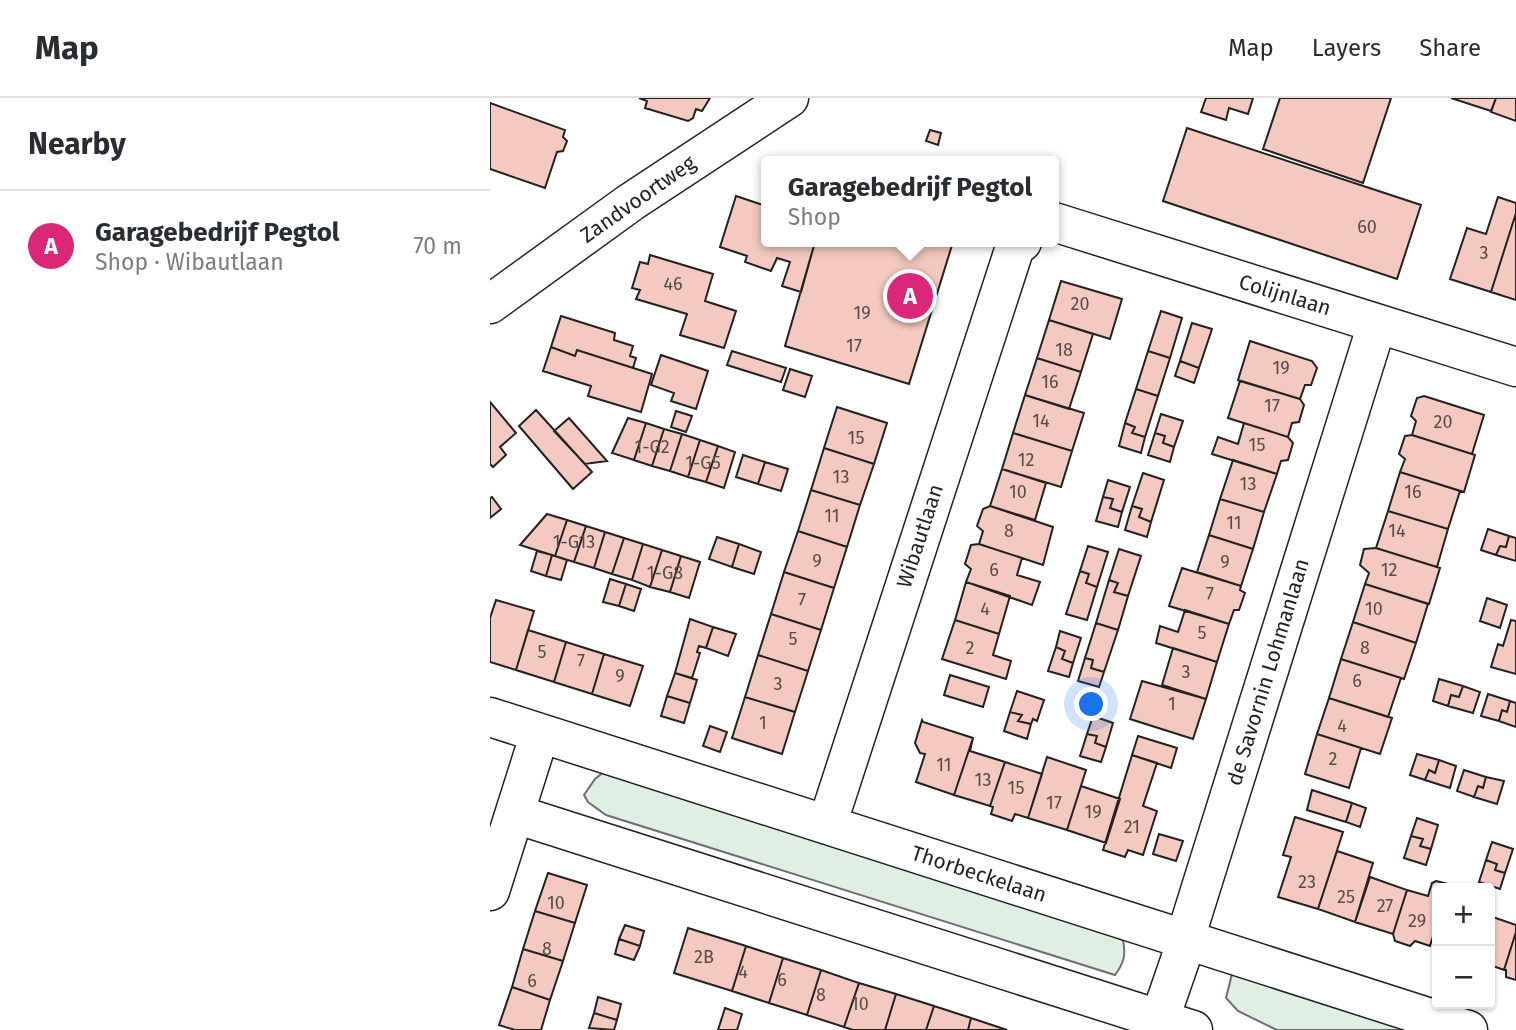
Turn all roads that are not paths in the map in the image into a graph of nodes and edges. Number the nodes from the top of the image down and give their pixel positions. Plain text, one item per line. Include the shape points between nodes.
1 (789, 98) edge
2 (1059, 224) edge
3 (1017, 247) edge
4 (490, 304) edge
5 (1377, 324) junction
6 (1516, 367) edge
7 (490, 717) edge
8 (540, 733) junction
9 (515, 814) junction
10 (827, 825) junction
11 (490, 891) edge
12 (1187, 940) junction
13 (1169, 1026) edge
14 (1468, 1030) edge

1 - 4 street, Zandvoortweg via 631,202
2 - 5 street, Colijnlaan
3 - 10 street, Wibautlaan
5 - 6 street, Colijnlaan
5 - 12 street, de Savornin Lohmanlaan
7 - 8 street, Thorbeckelaan
8 - 9 street
8 - 10 street, Thorbeckelaan
9 - 11 street
9 - 13 street
10 - 12 street, Thorbeckelaan
12 - 13 street, de Savornin Lohmanlaan
12 - 14 street, Thorbeckelaan

